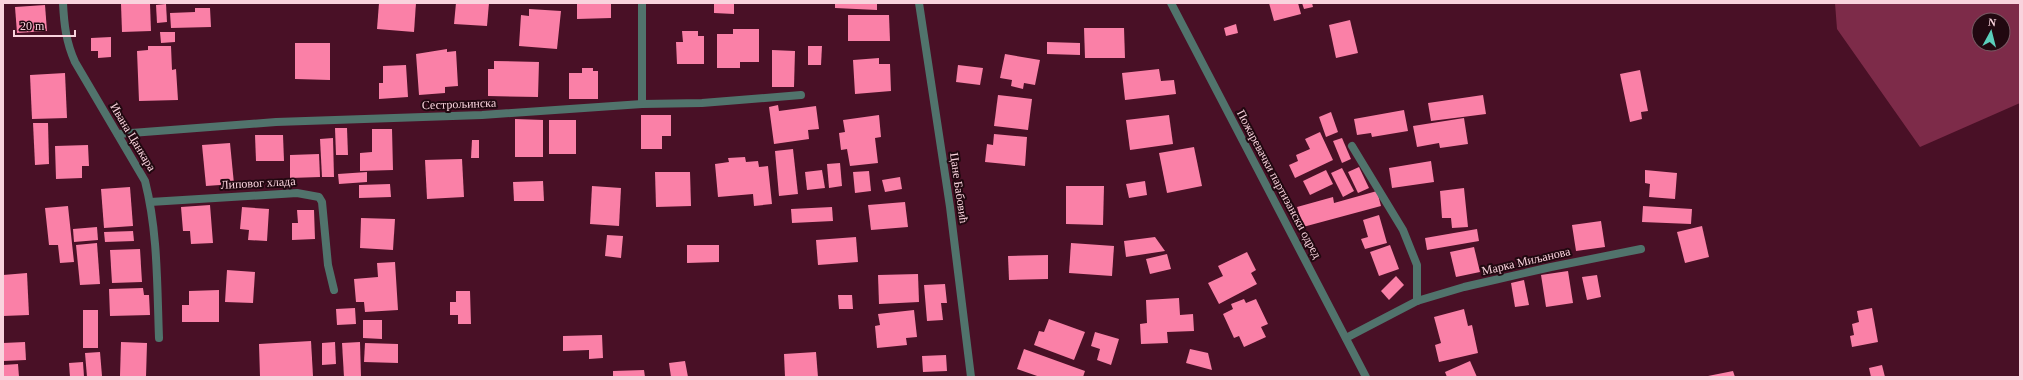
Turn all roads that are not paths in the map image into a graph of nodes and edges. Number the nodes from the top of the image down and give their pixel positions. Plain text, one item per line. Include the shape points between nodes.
1 (63, 3) edge
2 (642, 3) edge
3 (919, 3) edge
4 (1171, 3) edge
5 (801, 95) dead end
6 (642, 104) junction
7 (118, 134) junction
8 (1352, 146) dead end
9 (150, 202) junction
10 (1641, 249) dead end
11 (334, 290) dead end
12 (1416, 301) junction
13 (159, 338) dead end
14 (1346, 338) junction
15 (972, 377) edge
16 (1366, 377) edge

1 - 7 street, Ивана Цанкара via 68,45 75,62
2 - 6 street
3 - 15 street, Цане Бабовић via 950,207
4 - 14 street, Пожаревачки партизански одред
5 - 6 street, Сестрољинска via 702,103
6 - 7 street, Сестрољинска via 482,115 276,122
7 - 9 street, Ивана Цанкара via 145,181
8 - 12 street via 1403,230 1417,265
9 - 11 street, Липовог хлада via 297,192 319,197 322,202 328,265
9 - 13 street, Ивана Цанкара via 157,273
10 - 12 street, Марка Миљанова via 1551,267
12 - 14 street, Марка Миљанова
14 - 16 street, Пожаревачки партизански одред

